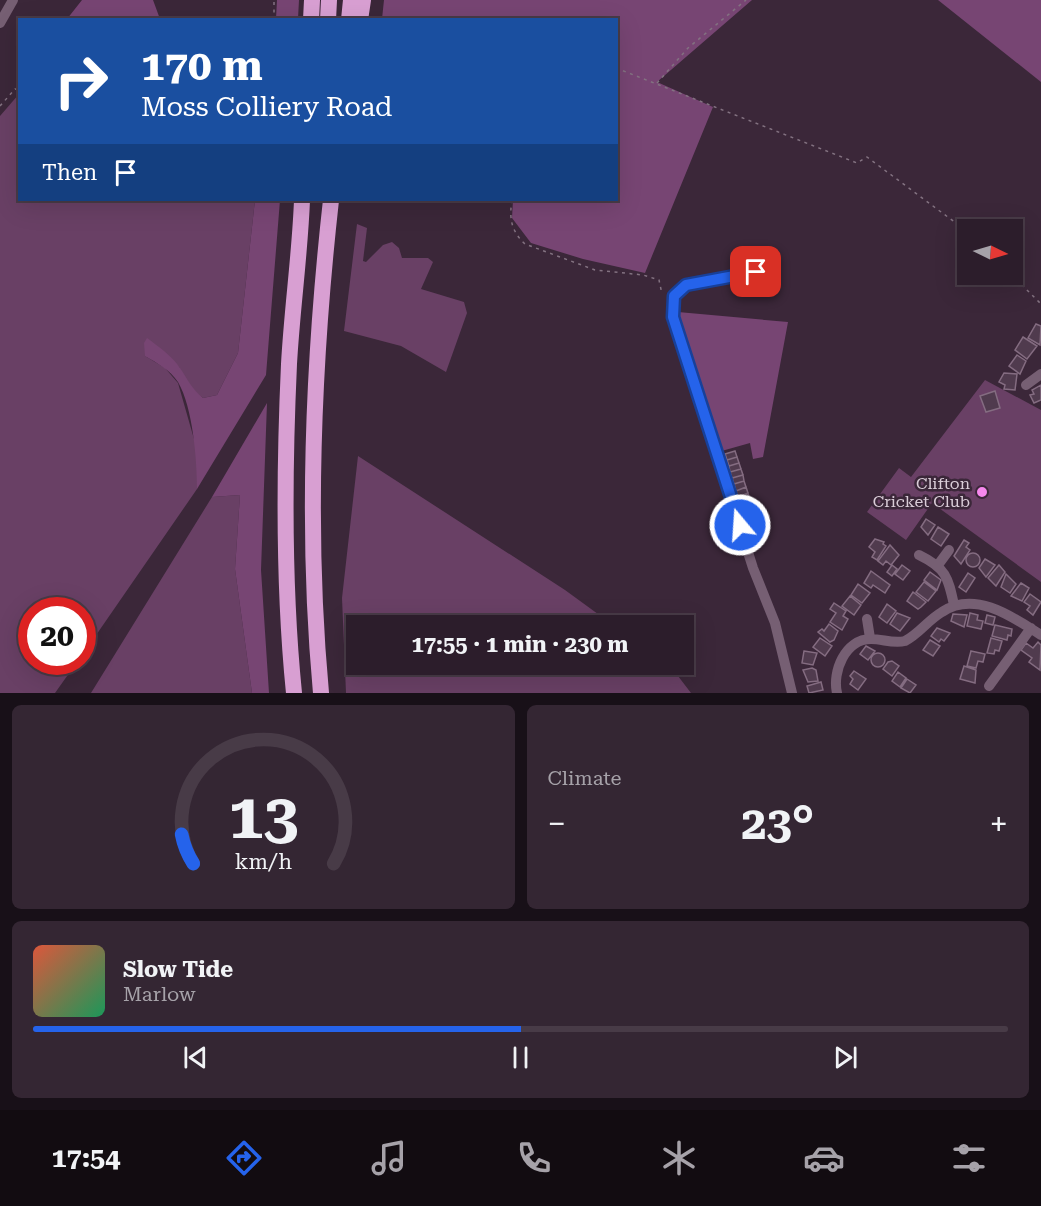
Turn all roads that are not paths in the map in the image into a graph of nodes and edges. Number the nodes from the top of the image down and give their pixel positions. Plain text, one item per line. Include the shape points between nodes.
1 (13, 0) edge
2 (312, 0) edge
3 (329, 0) edge
4 (351, 0) edge
5 (363, 0) edge
6 (311, 18) edge
7 (328, 18) edge
8 (349, 18) edge
9 (360, 18) edge
10 (0, 23) edge
11 (304, 201) edge
12 (331, 201) edge
13 (756, 272) dead end
14 (1041, 374) edge
15 (1026, 385) dead end
16 (949, 550) dead end
17 (919, 555) dead end
18 (938, 565) junction
19 (954, 605) junction
20 (867, 620) dead end
21 (1030, 628) junction
22 (1041, 635) edge
23 (870, 639) junction
24 (989, 686) dead end
25 (294, 693) edge
26 (321, 693) edge
27 (792, 693) edge
28 (837, 693) edge

1 - 10 street
2 - 6 highway
3 - 7 highway
4 - 8 highway
5 - 9 highway
11 - 25 highway via 292,311 286,474
12 - 26 highway via 315,397 316,615
13 - 27 street via 686,285 674,296 673,317 753,568 775,623
14 - 15 street
16 - 18 street
17 - 18 street
18 - 19 street via 950,582
19 - 21 street via 989,607
19 - 23 street via 905,641
20 - 23 street
21 - 22 street
21 - 24 street via 995,670
23 - 28 street via 860,641 840,661 835,675

